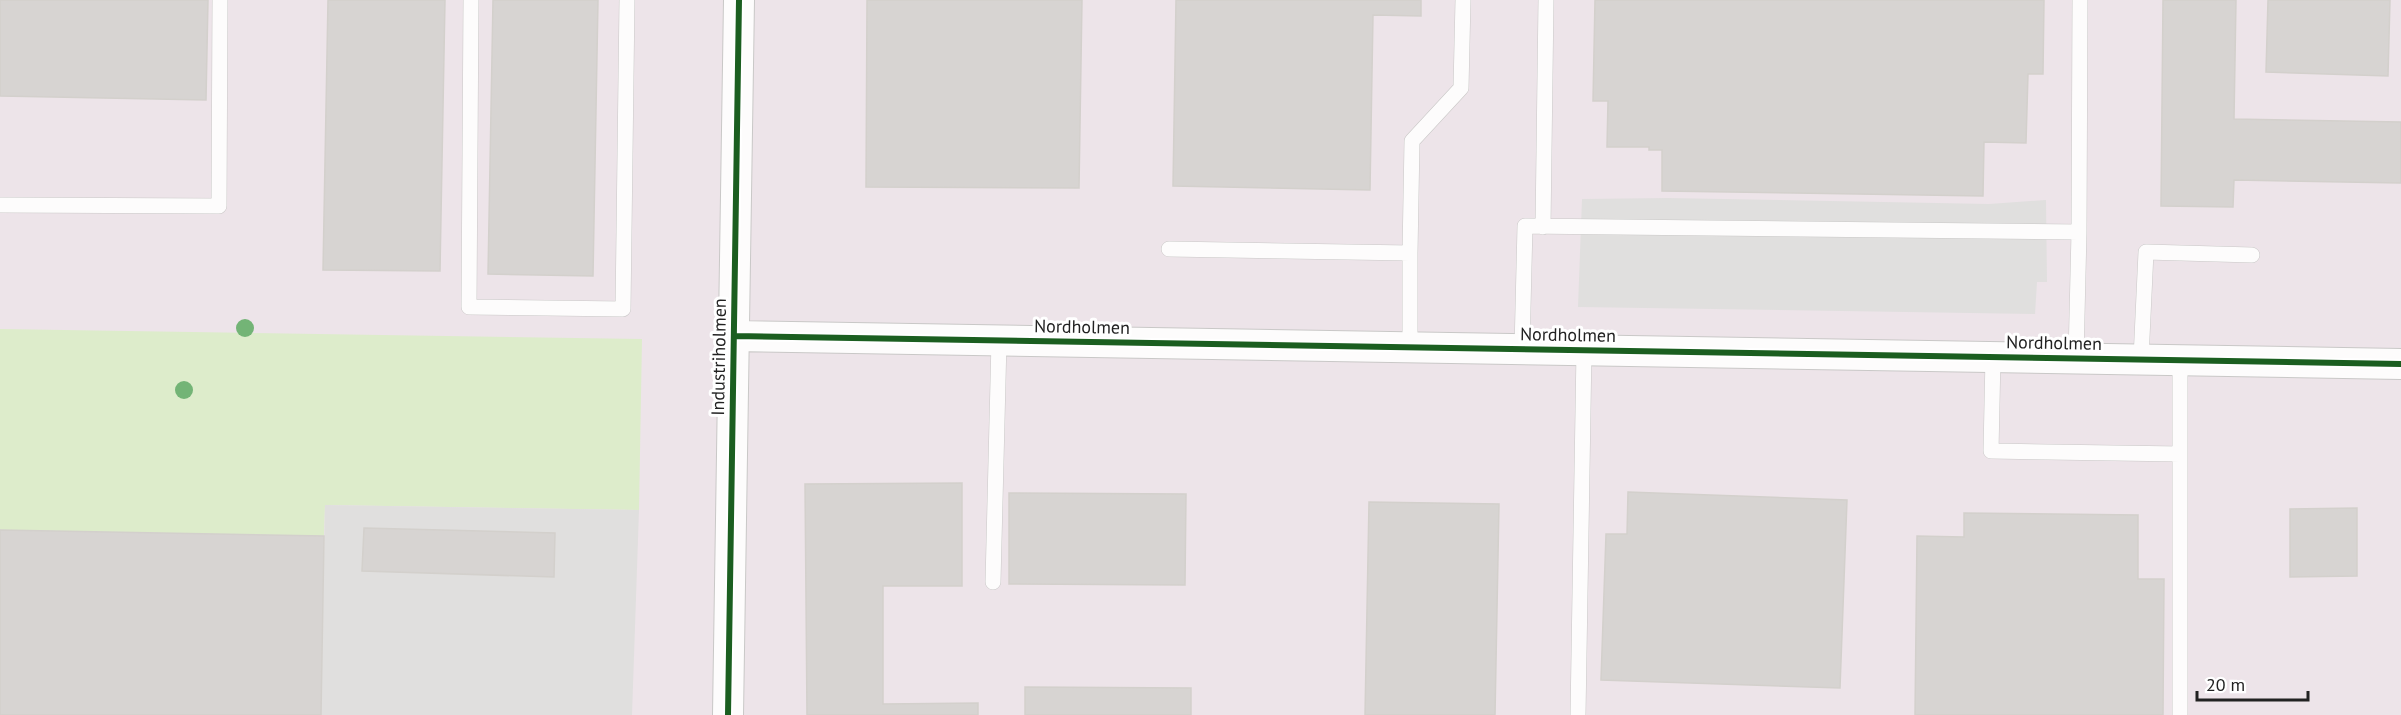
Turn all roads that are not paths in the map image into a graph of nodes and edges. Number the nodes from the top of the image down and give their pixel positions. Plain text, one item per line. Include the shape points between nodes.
1 (220, 0) edge
2 (471, 0) edge
3 (627, 0) edge
4 (739, 0) edge
5 (1463, 0) edge
6 (1546, 0) edge
7 (2080, 0) edge
8 (0, 205) edge
9 (1543, 226) junction
10 (2079, 232) junction
11 (1169, 249) dead end
12 (1410, 253) junction
13 (2252, 255) dead end
14 (734, 336) junction
15 (999, 340) junction
16 (1410, 347) junction
17 (1522, 349) junction
18 (1584, 350) junction
19 (1993, 357) junction
20 (2076, 358) junction
21 (2141, 359) junction
22 (2180, 360) junction
23 (2401, 364) edge
24 (2180, 453) junction
25 (993, 582) dead end
26 (728, 715) edge
27 (1578, 715) edge
28 (2180, 715) edge

1 - 8 lane via 219,206
2 - 3 lane via 469,307 624,309
4 - 14 street, Industriholmen
5 - 12 lane via 1461,88 1412,141
6 - 9 lane
7 - 10 lane
9 - 10 lane
9 - 17 lane via 1524,226
10 - 20 lane
11 - 12 lane
12 - 16 lane
13 - 21 lane via 2145,252
14 - 15 street, Nordholmen
14 - 26 street, Industriholmen
15 - 16 street, Nordholmen
15 - 25 lane
16 - 17 street, Nordholmen
17 - 18 street, Nordholmen
18 - 19 street, Nordholmen
18 - 27 lane
19 - 20 street, Nordholmen
19 - 24 lane via 1991,451
20 - 21 street, Nordholmen
21 - 22 street, Nordholmen
22 - 23 street, Nordholmen
22 - 24 lane
24 - 28 lane

